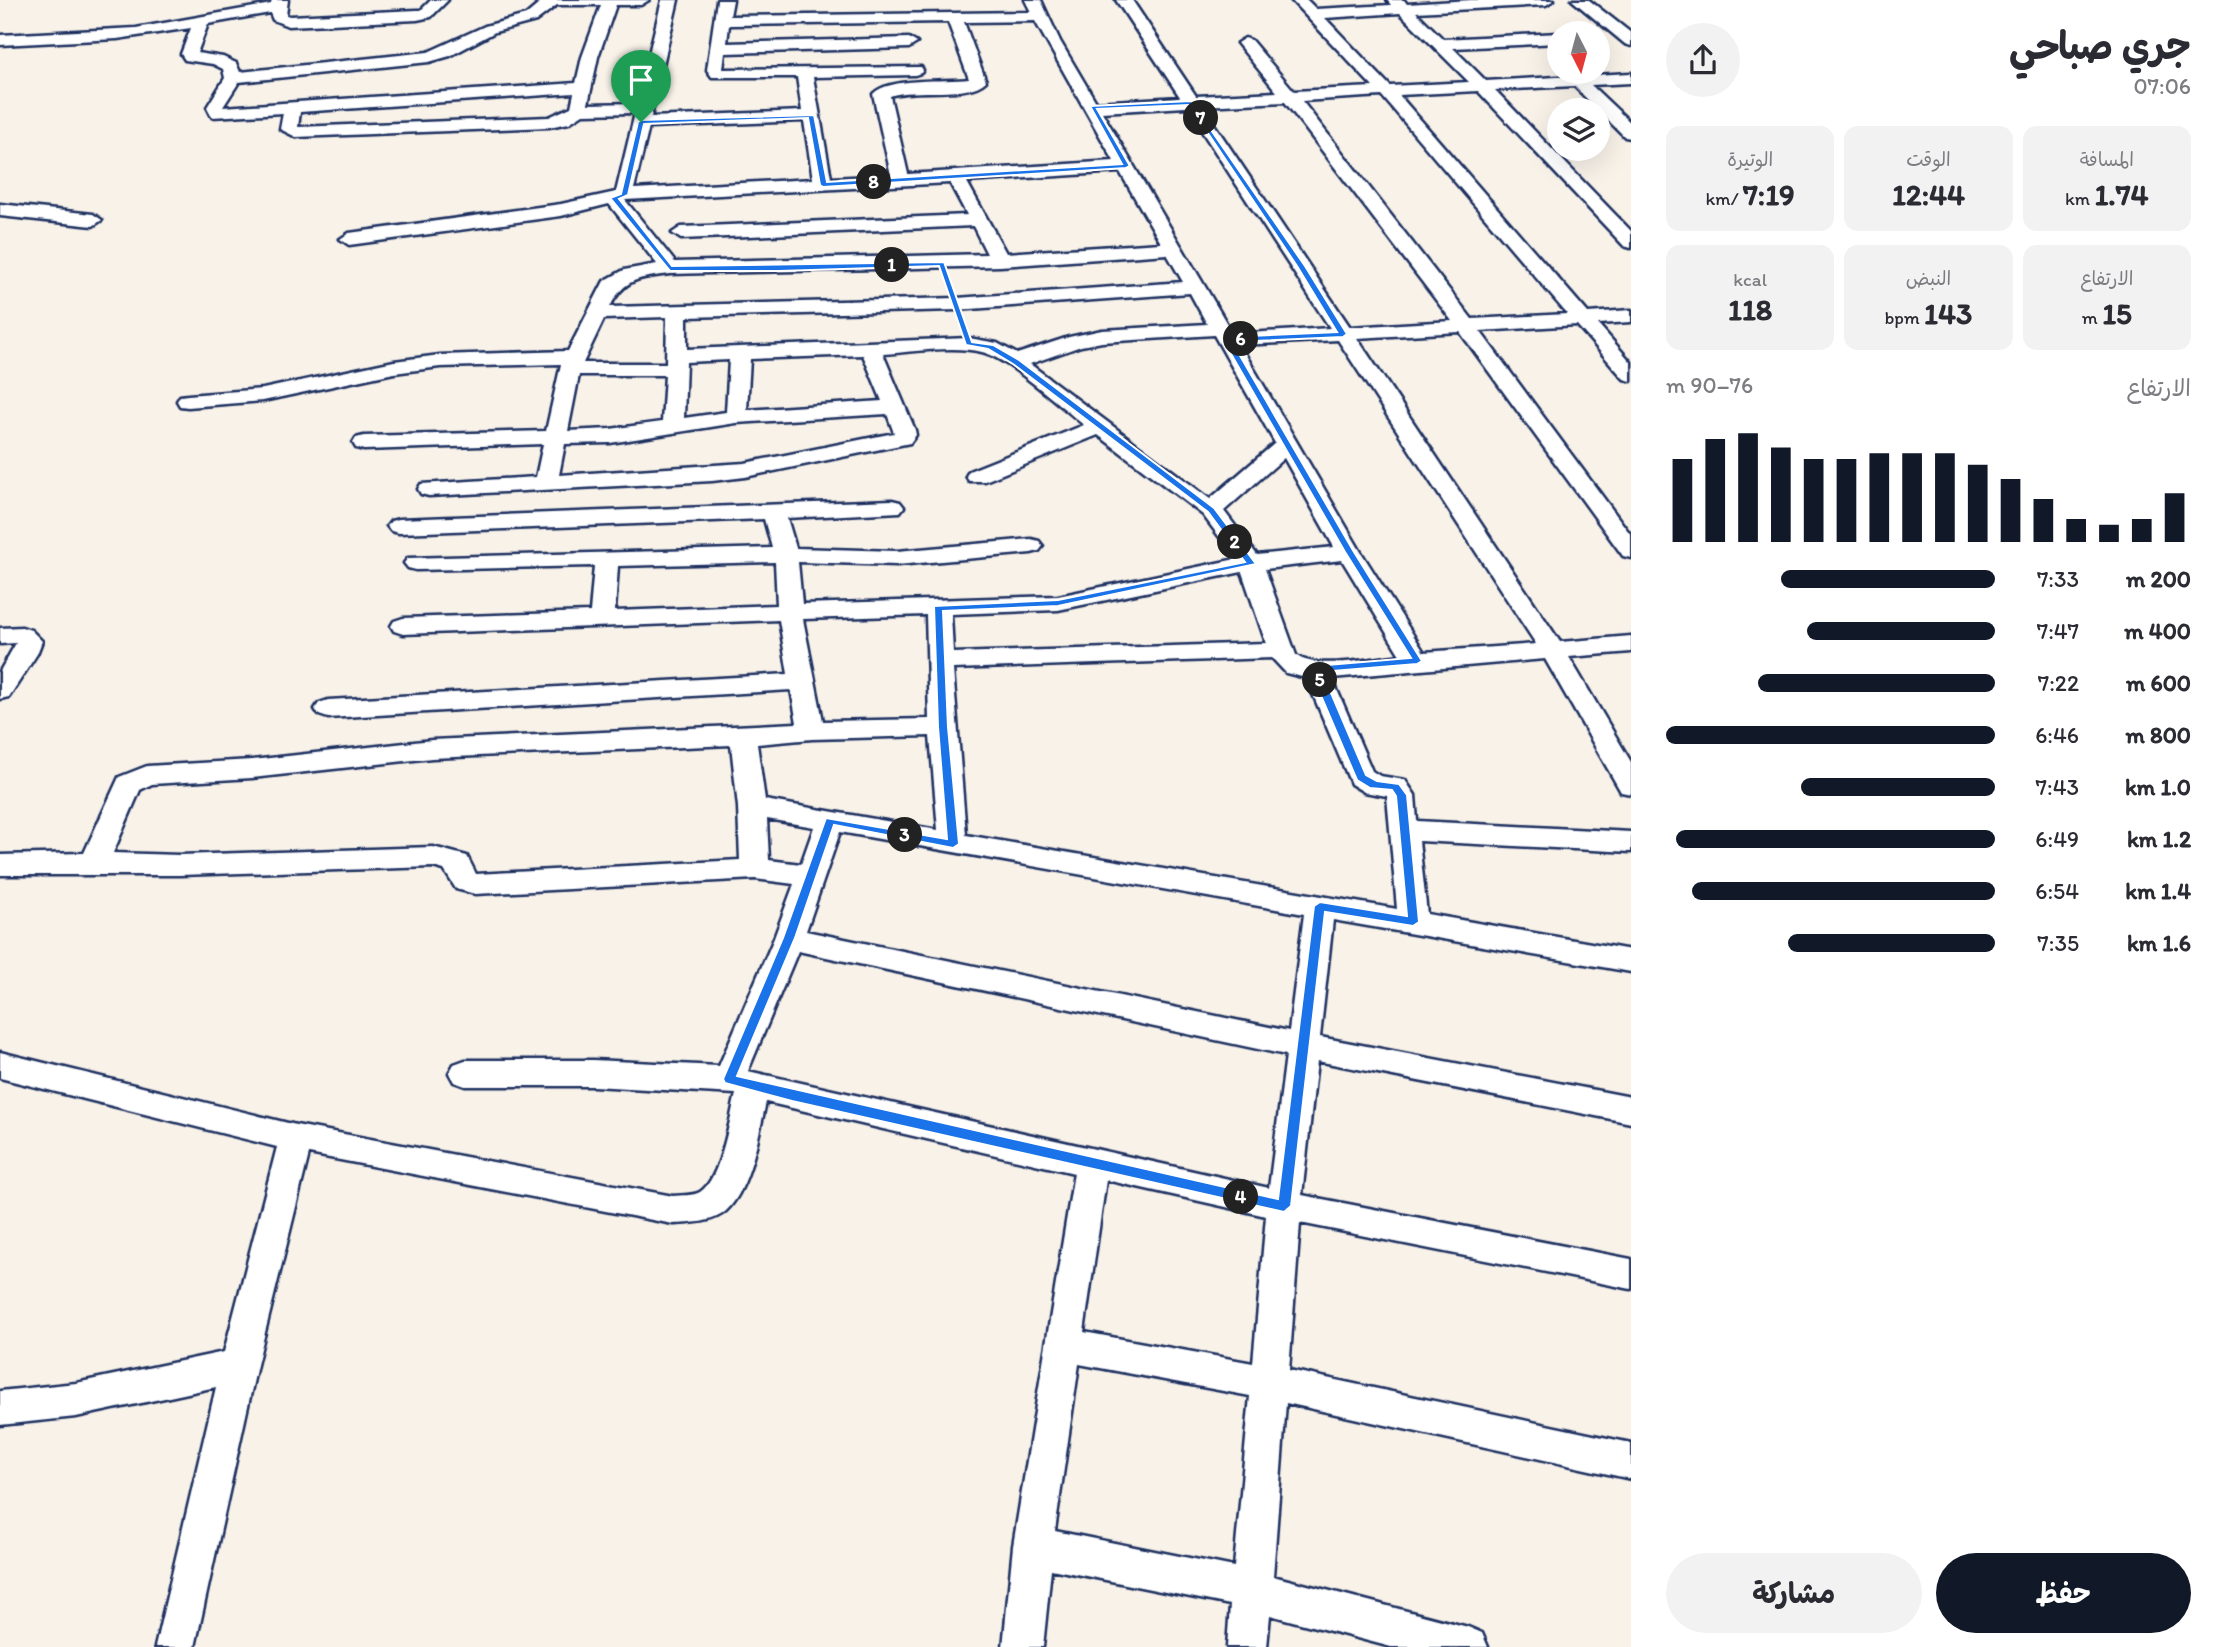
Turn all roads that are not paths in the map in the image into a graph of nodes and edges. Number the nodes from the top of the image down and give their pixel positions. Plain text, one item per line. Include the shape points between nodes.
1 (440, 0) edge
2 (540, 0) edge
3 (641, 0) edge
4 (670, 0) edge
5 (726, 0) edge
6 (920, 0) edge
7 (1124, 0) edge
8 (1299, 0) edge
9 (1546, 0) edge
10 (1580, 0) edge
11 (552, 1) edge
12 (1486, 1) edge
13 (281, 2) edge
14 (609, 2) edge
15 (1399, 3) edge
16 (1037, 8) edge
17 (1314, 14) junction
18 (904, 18) junction
19 (925, 18) junction
20 (954, 18) junction
21 (201, 20) junction
22 (721, 21) junction
23 (1610, 37) edge
24 (1628, 38) edge
25 (1547, 39) edge
26 (0, 40) edge
27 (909, 43) junction
28 (1245, 43) dead end
29 (1440, 44) junction
30 (717, 48) junction
31 (915, 70) junction
32 (804, 72) junction
33 (233, 78) junction
34 (1631, 78) edge
35 (1610, 79) edge
36 (1547, 82) edge
37 (1582, 84) edge
38 (1481, 85) junction
39 (583, 87) junction
40 (919, 88) junction
41 (1385, 90) junction
42 (1290, 96) junction
43 (1191, 103) junction
44 (1093, 107) junction
45 (292, 108) junction
46 (579, 109) junction
47 (643, 115) junction
48 (811, 116) junction
49 (1631, 133) edge
50 (1126, 166) junction
51 (956, 177) junction
52 (901, 181) junction
53 (823, 185) junction
54 (619, 197) junction
55 (0, 210) edge
56 (93, 220) dead end
57 (981, 220) junction
58 (681, 233) dead end
59 (349, 239) dead end
60 (1631, 242) edge
61 (1174, 248) junction
62 (1000, 260) junction
63 (942, 264) junction
64 (670, 268) junction
65 (1197, 287) junction
66 (677, 311) junction
67 (596, 313) junction
68 (1631, 316) edge
69 (1584, 319) junction
70 (963, 324) junction
71 (1464, 326) junction
72 (1343, 334) junction
73 (1224, 335) junction
74 (870, 347) junction
75 (740, 353) junction
76 (676, 362) junction
77 (1016, 362) junction
78 (572, 363) junction
79 (1631, 375) edge
80 (188, 401) dead end
81 (895, 407) junction
82 (736, 417) junction
83 (673, 426) junction
84 (1100, 426) junction
85 (640, 432) junction
86 (556, 437) junction
87 (364, 443) dead end
88 (1287, 444) junction
89 (977, 476) dead end
90 (648, 479) junction
91 (546, 484) junction
92 (429, 489) dead end
93 (892, 507) dead end
94 (1211, 510) junction
95 (774, 512) junction
96 (399, 526) dead end
97 (1031, 546) dead end
98 (1631, 551) edge
99 (1349, 552) junction
100 (786, 555) junction
101 (607, 559) junction
102 (415, 562) dead end
103 (1251, 564) junction
104 (938, 608) junction
105 (790, 614) junction
106 (602, 618) junction
107 (403, 626) dead end
108 (0, 636) edge
109 (1631, 644) edge
110 (1552, 649) junction
111 (1281, 650) junction
112 (940, 661) junction
113 (1417, 661) junction
114 (1315, 670) junction
115 (803, 681) junction
116 (0, 691) edge
117 (328, 709) dead end
118 (943, 727) junction
119 (812, 730) junction
120 (743, 736) junction
121 (1631, 785) edge
122 (752, 807) junction
123 (830, 821) junction
124 (1404, 830) junction
125 (1631, 842) edge
126 (953, 844) junction
127 (94, 863) junction
128 (0, 865) edge
129 (755, 869) junction
130 (809, 875) junction
131 (1320, 906) junction
132 (1413, 922) junction
133 (789, 938) junction
134 (1631, 961) edge
135 (1301, 1046) junction
136 (0, 1065) edge
137 (465, 1073) dead end
138 (742, 1083) junction
139 (1631, 1110) edge
140 (296, 1138) junction
141 (1092, 1163) junction
142 (1284, 1206) junction
143 (1631, 1274) edge
144 (1064, 1345) junction
145 (239, 1365) junction
146 (1270, 1383) junction
147 (0, 1408) edge
148 (1631, 1461) edge
149 (1033, 1546) junction
150 (1252, 1590) junction
151 (175, 1647) edge
152 (1023, 1647) edge
153 (1247, 1647) edge
154 (1468, 1647) edge

1 - 13 street via 426,14 288,21 278,17
2 - 11 street
3 - 14 street
4 - 47 street
5 - 22 street
6 - 19 street
7 - 43 street
8 - 17 street
9 - 12 street
10 - 24 street
11 - 14 street
11 - 33 street via 531,18 491,29 429,57
12 - 15 street
13 - 21 street
14 - 39 street
15 - 17 street
15 - 29 street
16 - 20 street
16 - 44 street
17 - 41 street
18 - 19 street
18 - 22 street
18 - 27 street
19 - 20 street
20 - 40 street via 978,81
21 - 26 street via 104,36
21 - 33 street via 188,54 225,62
22 - 30 street
23 - 24 street
25 - 29 street
27 - 30 street
27 - 31 street
28 - 42 street
29 - 38 street
30 - 32 street via 718,74
31 - 32 street
31 - 40 street
32 - 48 street
33 - 45 street via 215,107 218,113
34 - 35 street
36 - 38 street
37 - 49 street
38 - 41 street
38 - 60 street
39 - 45 street
39 - 46 street
40 - 52 street via 881,94
41 - 42 street
41 - 69 street
42 - 43 street
42 - 71 street
43 - 44 street
43 - 72 street
44 - 50 street
45 - 46 street via 289,129 296,132 549,122
46 - 47 street
47 - 48 street
47 - 54 street
48 - 53 street
50 - 51 street
50 - 61 street
51 - 52 street
51 - 57 street
52 - 53 street
53 - 54 street
54 - 59 street via 561,210
54 - 64 street
55 - 56 street
57 - 58 street
57 - 62 street
61 - 62 street
61 - 65 street
62 - 63 street
63 - 64 street
63 - 70 street
64 - 67 street via 619,278
65 - 70 street
65 - 73 street
66 - 67 street
66 - 70 street
66 - 76 street
67 - 78 street
68 - 69 street
69 - 71 street
69 - 79 street
70 - 74 street
70 - 77 street
71 - 72 street
71 - 98 street
72 - 73 street
72 - 110 street
73 - 77 street via 1102,337
73 - 88 street
74 - 75 street
74 - 81 street
75 - 76 street
75 - 82 street
76 - 78 street
76 - 83 street
77 - 84 street
78 - 80 street via 429,363 263,395
78 - 86 street
81 - 82 street
81 - 90 street via 905,435 893,440 745,470
82 - 83 street
83 - 85 street
84 - 89 street
84 - 94 street
85 - 86 street
85 - 90 street
86 - 87 street
86 - 91 street
88 - 94 street
88 - 99 street
90 - 91 street
91 - 92 street
93 - 95 street
94 - 103 street
95 - 96 street
95 - 100 street
97 - 100 street via 897,558
99 - 103 street
99 - 113 street
100 - 101 street
100 - 105 street
101 - 102 street
101 - 106 street
103 - 104 street via 1058,603
103 - 111 street
104 - 105 street
104 - 112 street
105 - 106 street
105 - 115 street
106 - 107 street
108 - 116 street via 22,635 29,641
109 - 110 street
110 - 113 street
110 - 121 street
111 - 112 street
111 - 114 street via 1294,666
112 - 118 street
113 - 114 street
114 - 124 street via 1361,777 1399,791
115 - 117 street
115 - 119 street
118 - 119 street
118 - 126 street
119 - 120 street
120 - 122 street
120 - 127 street via 432,749 140,776 130,784
122 - 123 street
122 - 129 street
123 - 126 street
123 - 130 street
124 - 125 street
124 - 132 street
126 - 131 street
127 - 128 street
127 - 129 street via 180,866 433,857 457,863 461,877 475,884
129 - 130 street
130 - 133 street
131 - 132 street
131 - 135 street
132 - 134 street
133 - 135 street
133 - 138 street
135 - 139 street
135 - 142 street
136 - 140 street
137 - 138 street via 593,1073
138 - 140 street via 726,1186 714,1202 696,1209 673,1210
138 - 141 street
140 - 145 street
141 - 142 street
141 - 144 street
142 - 143 street
142 - 146 street
144 - 146 street
144 - 149 street
145 - 147 street via 76,1400
145 - 151 street
146 - 148 street
146 - 150 street
149 - 150 street
149 - 152 street
150 - 153 street
150 - 154 street

